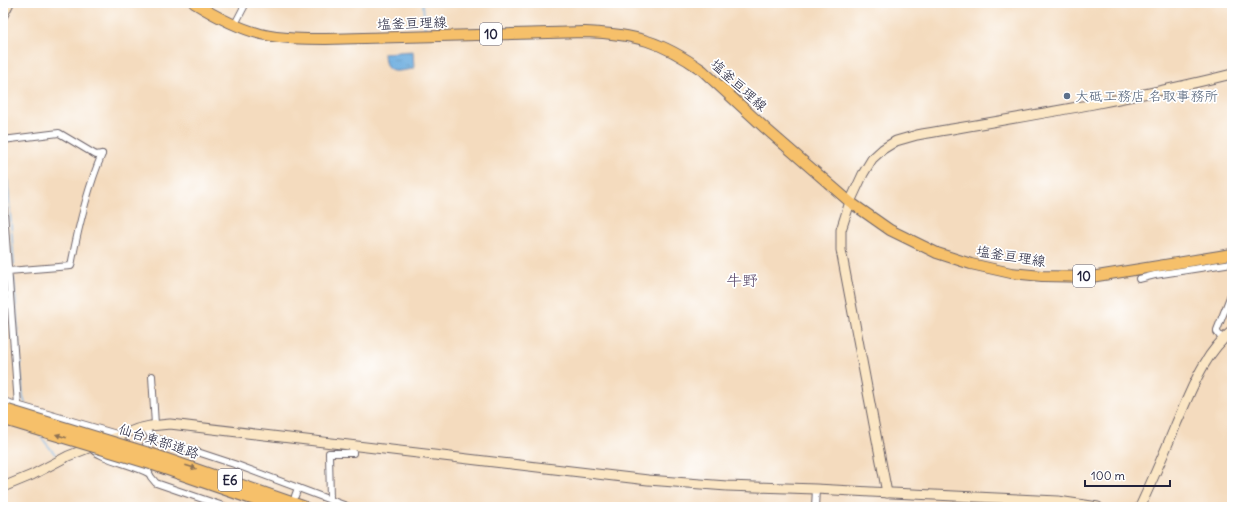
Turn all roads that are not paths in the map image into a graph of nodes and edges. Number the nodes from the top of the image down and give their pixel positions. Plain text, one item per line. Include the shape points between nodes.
1 (9, 3) edge
2 (194, 3) edge
3 (246, 3) edge
4 (3, 14) edge
5 (234, 26) junction
6 (1232, 74) edge
7 (3, 140) edge
8 (3, 198) edge
9 (850, 202) junction
10 (1232, 254) edge
11 (1232, 263) edge
12 (8, 271) junction
13 (1139, 279) dead end
14 (1232, 292) edge
15 (1232, 331) edge
16 (1222, 339) junction
17 (152, 376) dead end
18 (3, 400) edge
19 (18, 405) junction
20 (3, 409) edge
21 (3, 419) edge
22 (155, 425) junction
23 (144, 427) junction
24 (122, 435) junction
25 (152, 437) junction
26 (352, 446) junction
27 (90, 447) junction
28 (151, 464) junction
29 (3, 487) edge
30 (298, 488) junction
31 (816, 489) junction
32 (887, 493) junction
33 (295, 496) dead end
34 (330, 500) junction
35 (226, 507) edge
36 (276, 507) edge
37 (304, 507) edge
38 (349, 507) edge
39 (815, 507) edge
40 (1098, 507) edge
41 (1140, 507) edge

1 - 4 street
2 - 5 main road, 塩釜亘理線 / 10
3 - 5 street
5 - 9 main road, 塩釜亘理線 / 10 via 262,34 304,39 585,32 625,35 645,40 665,47 702,70
6 - 9 street via 896,141 872,159
7 - 12 street via 59,133 96,155 102,154 80,220 71,266
8 - 12 street
9 - 10 main road, 塩釜亘理線 / 10 via 890,230 937,253 1011,273 1091,276
9 - 32 street via 841,230 841,250
11 - 13 street
12 - 19 street
14 - 16 street via 1217,330
15 - 16 street
16 - 41 street via 1199,372
17 - 22 street
18 - 19 street
19 - 24 street
20 - 28 highway, 仙台東部道路 / E6, bridge
28 -> 21 highway, 仙台東部道路 / E6, bridge
22 - 23 street
22 - 26 street via 177,425
23 - 24 street
23 - 25 street
24 - 27 street
25 - 28 street via 146,445 146,467
25 - 30 street
26 - 31 street via 648,480
26 - 34 street via 353,453 329,453
27 - 28 street via 101,456 139,467
27 - 29 street
28 - 35 street via 156,483
28 - 36 highway, 仙台東部道路 / E6
28 -> 37 highway, 仙台東部道路 / E6
30 - 33 street
30 - 34 street
31 - 32 street
31 - 39 street
32 - 40 street via 1058,501
34 - 38 street

